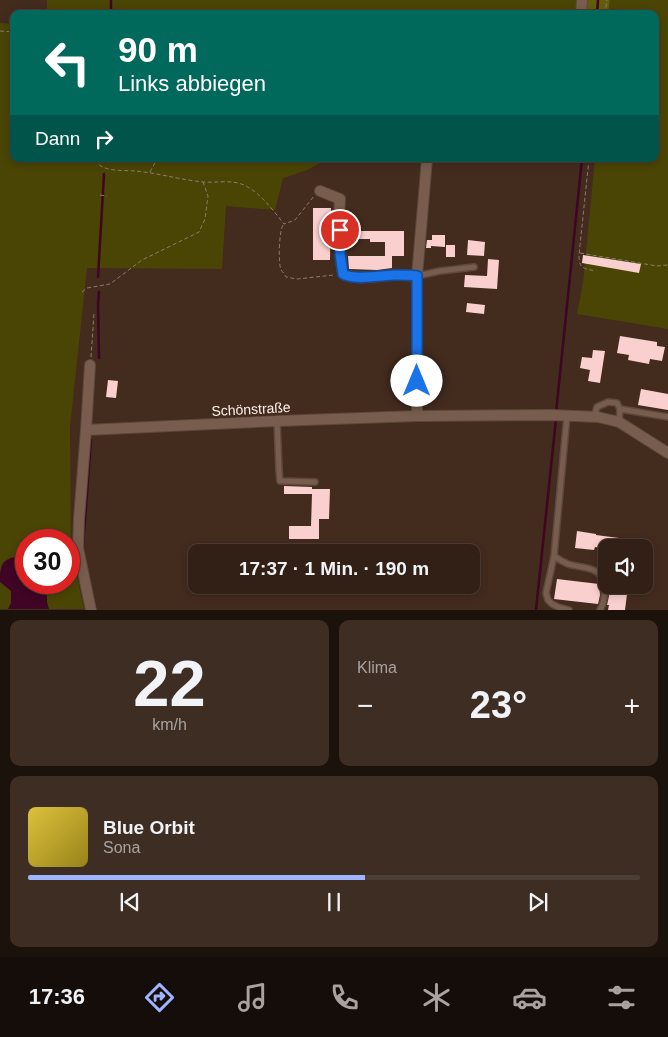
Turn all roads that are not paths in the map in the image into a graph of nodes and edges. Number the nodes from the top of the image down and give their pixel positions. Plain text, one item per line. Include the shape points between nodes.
1 (427, 162) edge
2 (320, 191) road end
3 (474, 267) dead end
4 (417, 276) junction
5 (90, 365) road end
6 (620, 409) junction
7 (560, 415) junction
8 (417, 416) junction
9 (594, 417) junction
10 (668, 417) edge
11 (277, 421) junction
12 (619, 422) junction
13 (86, 430) junction
14 (668, 453) edge
15 (315, 482) dead end
16 (554, 556) junction
17 (91, 610) edge
18 (569, 610) edge
19 (600, 610) edge

1 - 4 street
2 - 4 street via 340,199 343,274 358,277
3 - 4 lane
4 - 8 street
5 - 13 street
6 - 9 lane via 617,403 608,402 597,407
6 - 10 lane
6 - 12 lane
7 - 8 street, Schönstraße
7 - 9 street, Schönstraße
7 - 16 lane
8 - 11 street, Schönstraße
9 - 12 street, Schönstraße
11 - 13 street, Schönstraße
11 - 15 lane via 280,481
12 - 14 street, Schönstraße
13 - 17 street via 78,548
16 - 18 lane via 546,593 552,604
16 - 19 lane via 566,564 598,572 605,589

